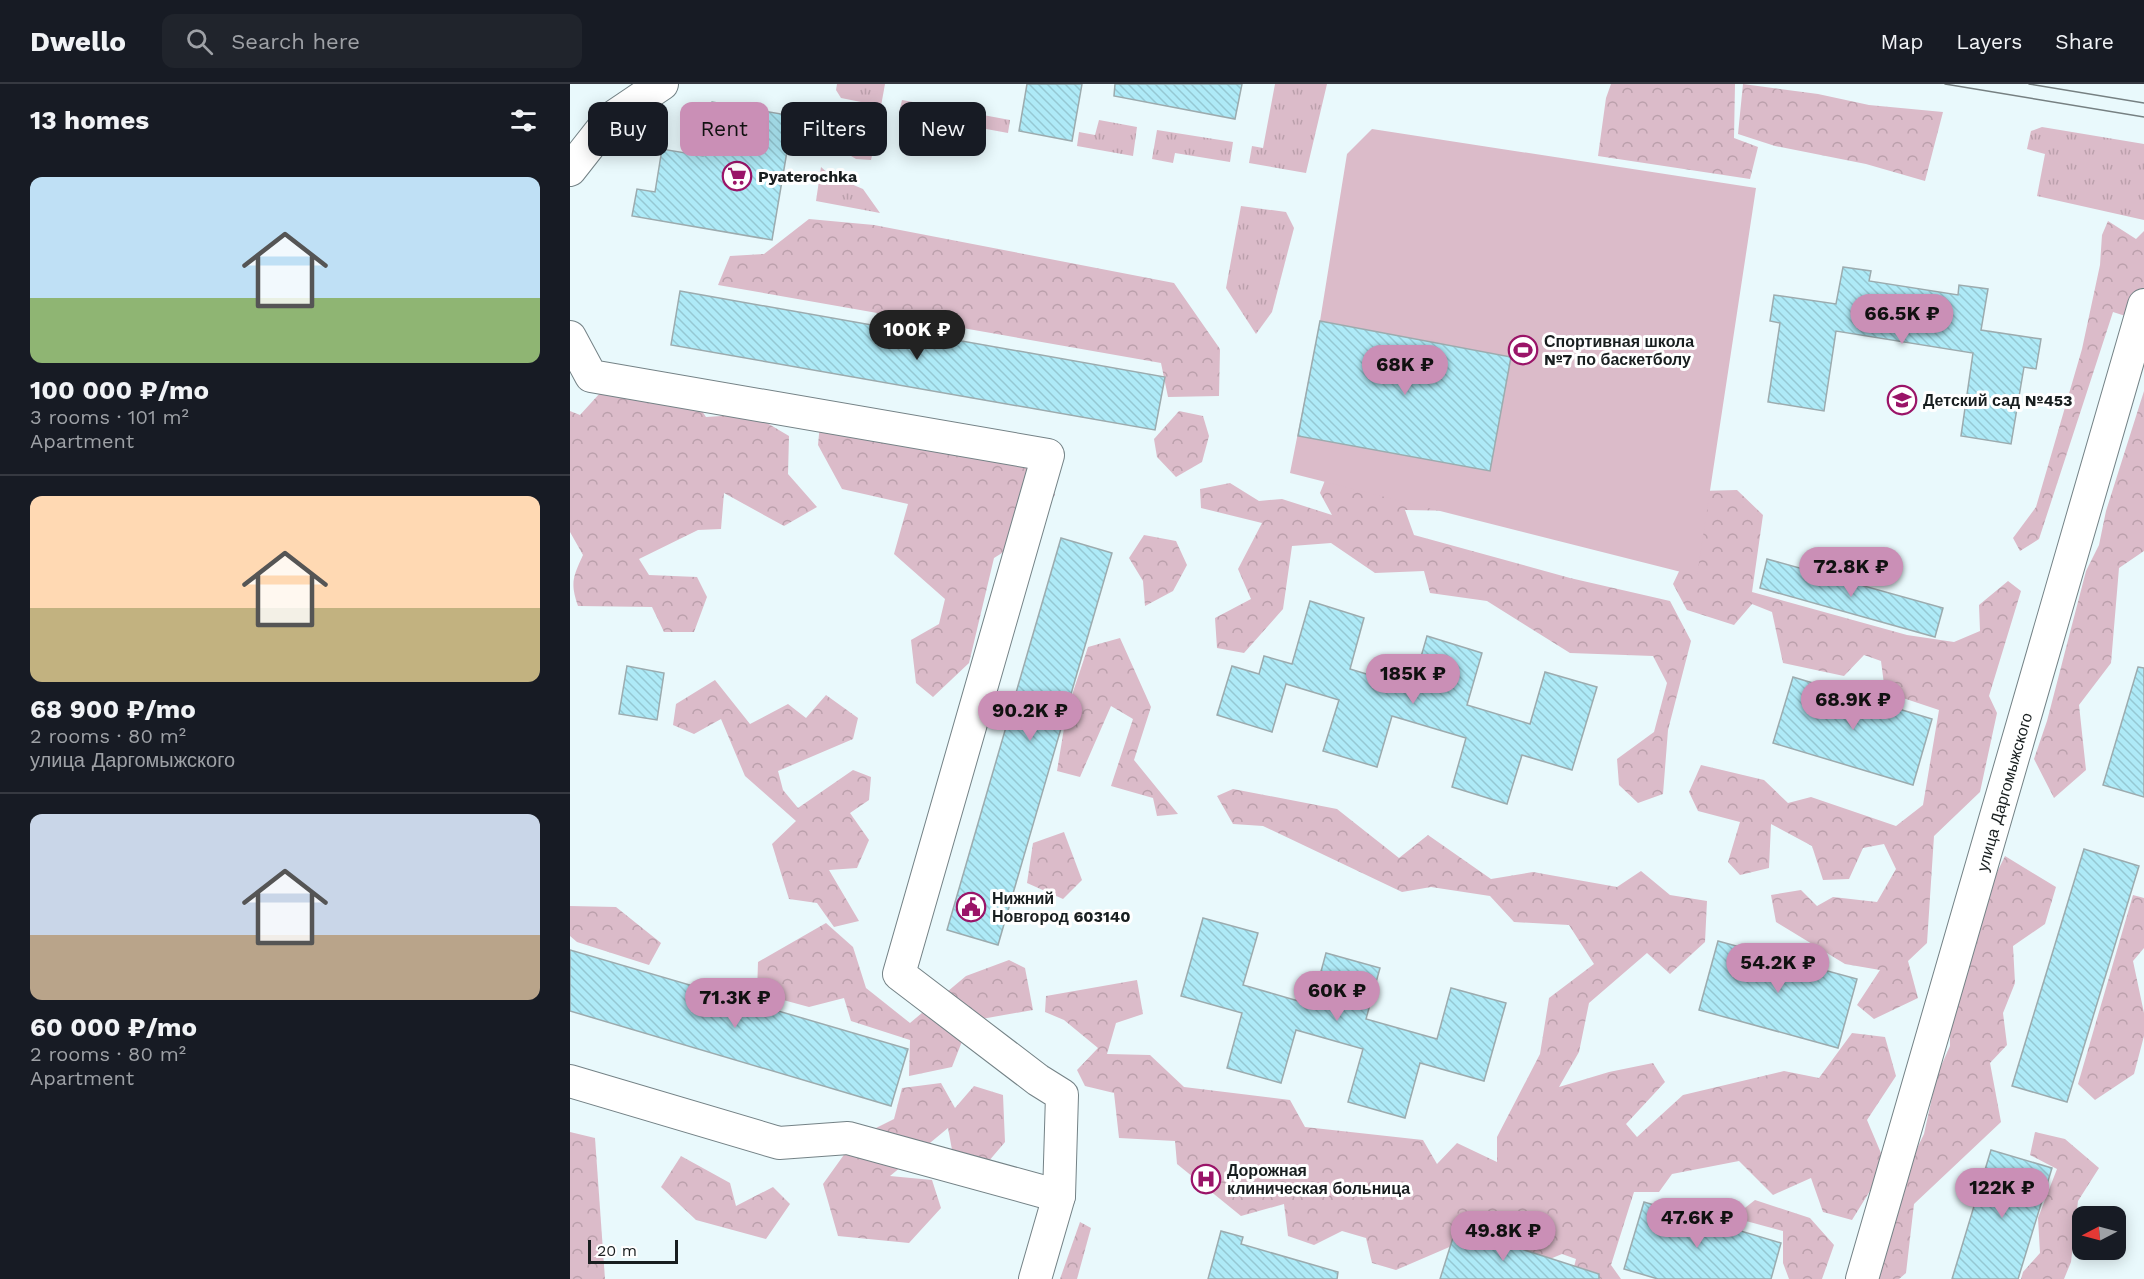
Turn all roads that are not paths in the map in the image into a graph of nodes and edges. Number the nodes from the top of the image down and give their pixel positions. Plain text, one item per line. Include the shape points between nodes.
1 (662, 84) edge
2 (570, 170) edge
3 (2144, 305) edge
4 (570, 337) edge
5 (570, 1081) edge
6 (1059, 1196) junction
7 (1035, 1279) edge
8 (1862, 1279) edge

1 - 2 street via 610,119
3 - 8 street, улица Даргомыжского
4 - 6 street via 591,376 1048,455 899,974 1062,1095
5 - 6 street via 779,1143 848,1138
6 - 7 street

